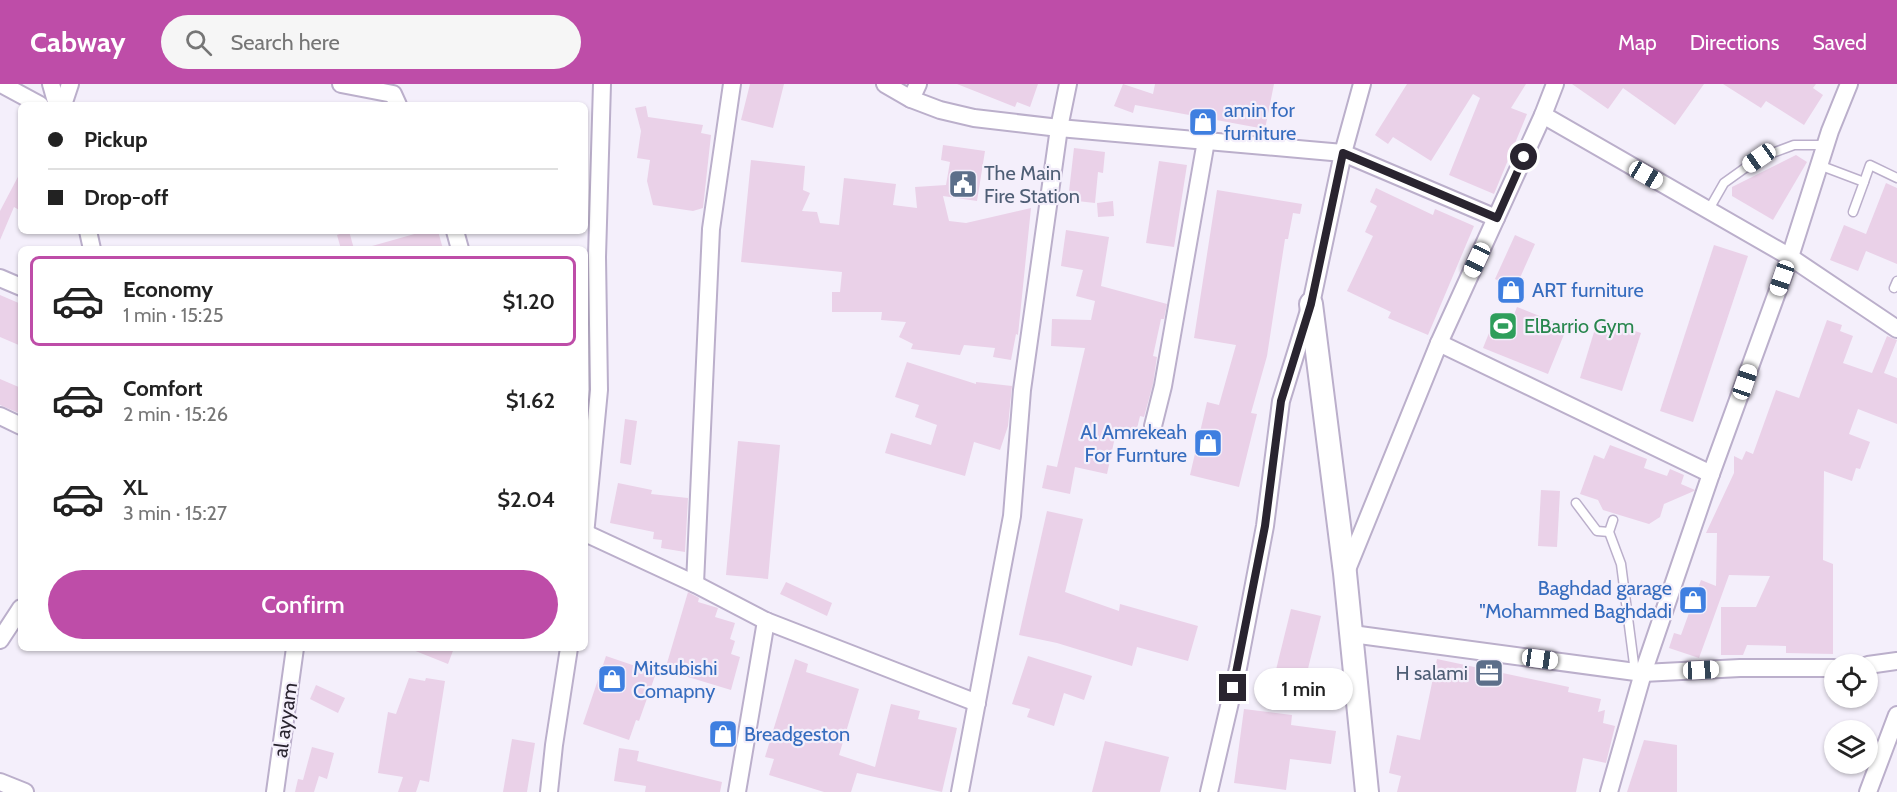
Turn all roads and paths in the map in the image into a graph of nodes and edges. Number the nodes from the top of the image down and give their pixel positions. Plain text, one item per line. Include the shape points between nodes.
1 (1, 84) edge
2 (51, 84) edge
3 (70, 84) edge
4 (341, 84) edge
5 (602, 84) edge
6 (732, 84) edge
7 (885, 84) edge
8 (1068, 84) edge
9 (1362, 84) edge
10 (1555, 84) edge
11 (1849, 84) edge
12 (915, 92) edge
13 (34, 102) edge
14 (56, 102) edge
15 (64, 102) edge
16 (397, 102) edge
17 (1543, 116) junction
18 (1059, 128) junction
19 (1206, 141) junction
20 (1826, 145) junction
21 (1343, 153) junction
22 (1819, 165) junction
23 (1897, 178) edge
24 (1864, 182) junction
25 (1708, 211) junction
26 (1853, 212) dead end
27 (1497, 218) junction
28 (1790, 257) junction
29 (0, 278) edge
30 (18, 286) edge
31 (1311, 304) junction
32 (1897, 329) edge
33 (1439, 343) junction
34 (0, 416) edge
35 (18, 425) edge
36 (1153, 426) dead end
37 (1711, 474) junction
38 (588, 502) edge
39 (1576, 504) dead end
40 (1613, 520) dead end
41 (1608, 532) junction
42 (588, 534) edge
43 (1345, 573) junction
44 (696, 584) junction
45 (18, 613) edge
46 (766, 621) junction
47 (1352, 634) junction
48 (0, 640) edge
49 (295, 651) edge
50 (569, 651) edge
51 (1897, 661) edge
52 (1878, 664) edge
53 (1824, 668) edge
54 (1639, 673) junction
55 (977, 703) junction
56 (1897, 715) edge
57 (0, 782) edge
58 (25, 792) edge
59 (274, 792) edge
60 (549, 792) edge
61 (736, 792) edge
62 (960, 792) edge
63 (1209, 792) edge
64 (1367, 792) edge
65 (1609, 792) edge
66 (1868, 792) edge

1 - 13 street
2 - 14 street
3 - 15 street
4 - 16 street via 393,94
5 - 38 street via 597,257 599,390
6 - 44 street via 711,229
7 - 12 street
8 - 18 street
9 - 21 street
10 - 17 street
11 - 20 street
12 - 18 street via 940,110
17 - 25 street
17 - 27 street
18 - 19 street
18 - 55 street via 1022,390 1012,516
19 - 21 street
19 - 36 street
20 - 22 street
20 - 25 lane via 1794,145 1759,158 1724,183
21 - 27 street
21 - 31 street
22 - 24 lane
22 - 28 street
23 - 24 lane via 1870,165
24 - 26 lane
25 - 28 street
27 - 33 street
28 - 32 street
28 - 37 street
29 - 30 street
31 - 43 street
31 - 63 street via 1281,401 1265,526
33 - 37 street
33 - 43 street
34 - 35 street
37 - 54 street
39 - 41 lane via 1597,531
40 - 41 lane
41 - 54 lane via 1622,564
42 - 44 street
43 - 47 street
44 - 46 street
45 - 48 street
46 - 55 street
46 - 61 street
47 - 54 street
47 - 64 street
49 - 59 street, al ayyam
50 - 60 street
51 - 52 street
53 - 54 street
54 - 65 street
55 - 62 street
56 - 66 street
57 - 58 street

